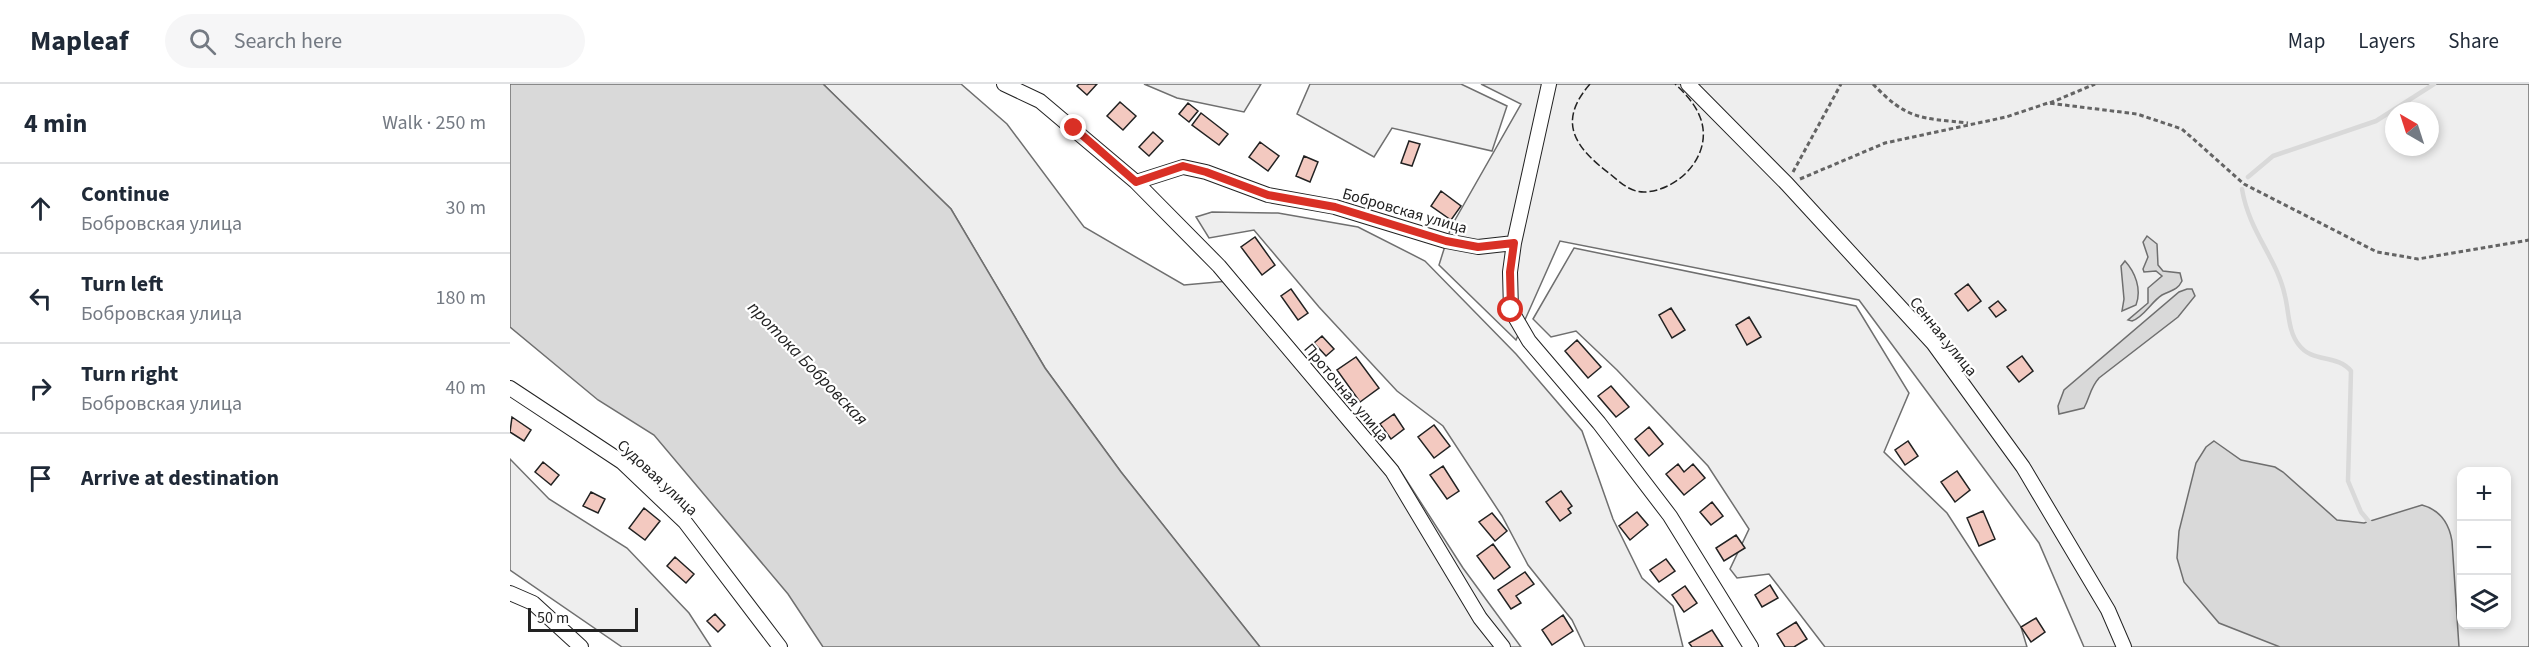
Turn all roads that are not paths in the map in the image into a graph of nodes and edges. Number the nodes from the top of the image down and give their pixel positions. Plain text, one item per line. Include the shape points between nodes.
1 (1004, 84) edge
2 (1549, 84) edge
3 (1688, 84) edge
4 (1136, 182) junction
5 (1514, 243) junction
6 (510, 388) edge
7 (510, 593) edge
8 (581, 647) edge
9 (780, 647) edge
10 (1503, 647) edge
11 (1751, 647) edge
12 (2124, 647) edge

1 - 4 street via 1040,101
2 - 5 street
3 - 12 street, Сенная улица via 1787,184 1933,343 2023,467 2108,610
4 - 5 street, Бобровская улица via 1183,166 1268,195 1335,207 1446,241 1478,247
4 - 10 street, Проточная улица via 1220,266 1392,471 1480,618
5 - 11 street via 1511,310 1523,331 1670,516
6 - 9 street, Судовая улица via 622,462 677,514
7 - 8 street via 532,603

